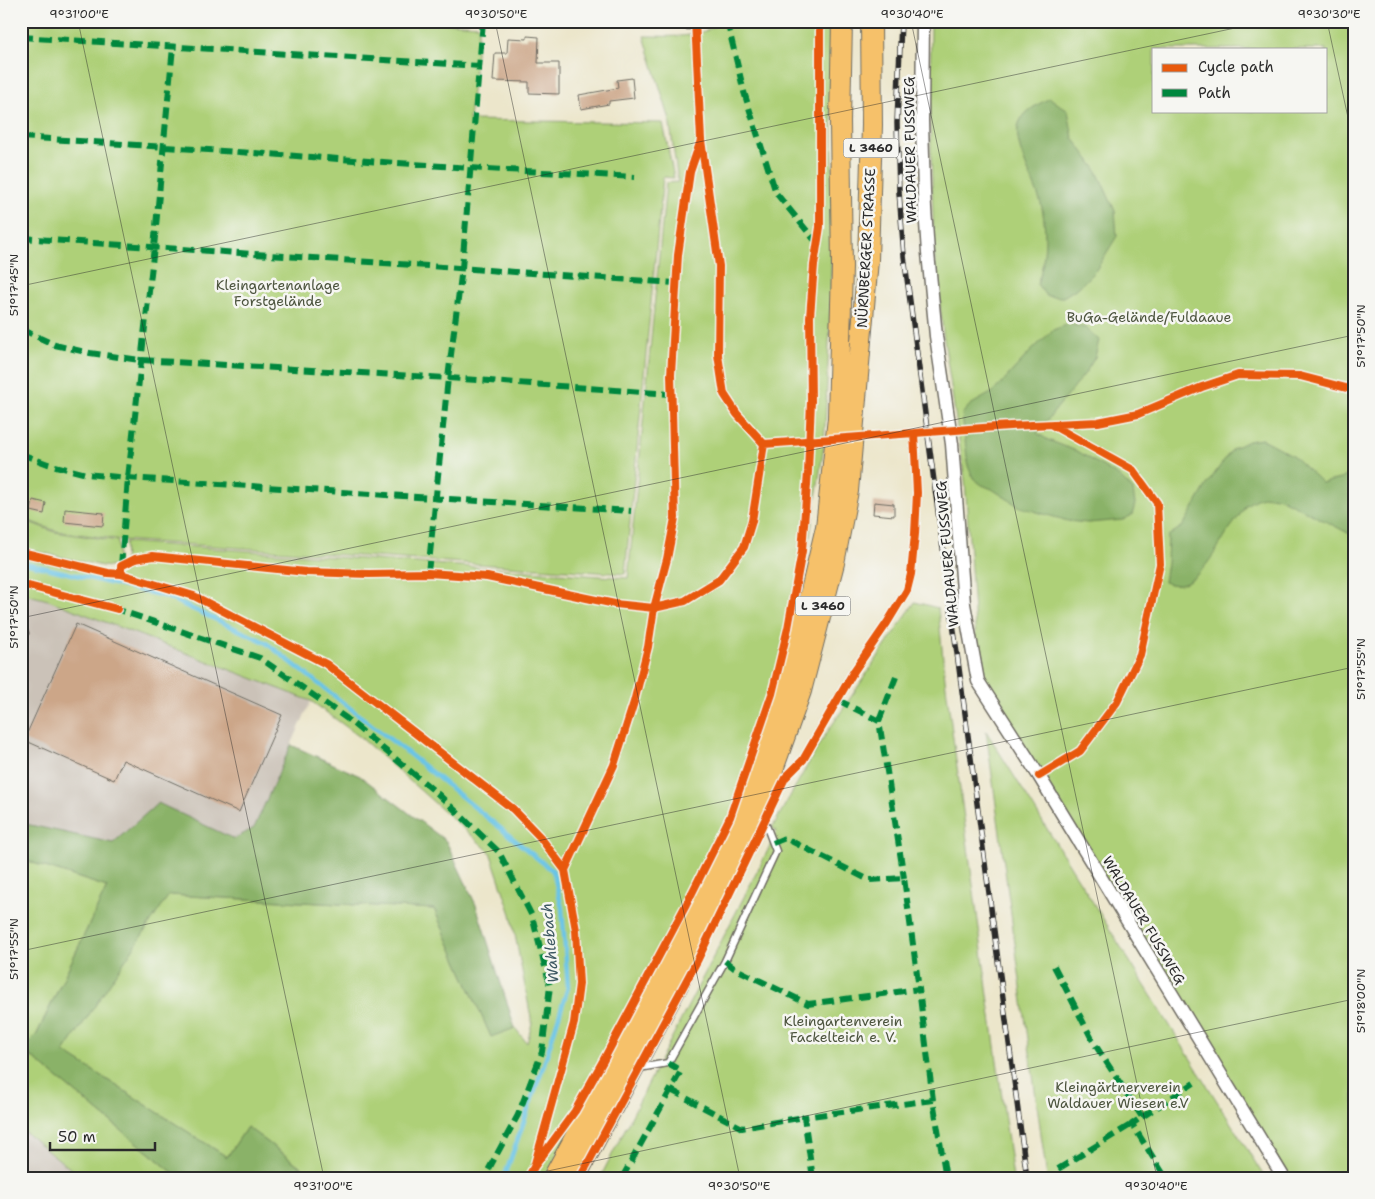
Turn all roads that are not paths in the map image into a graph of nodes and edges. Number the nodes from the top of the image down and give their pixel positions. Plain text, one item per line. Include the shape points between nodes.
1 (576, 21) edge
2 (710, 21) edge
3 (842, 21) edge
4 (871, 21) edge
5 (924, 21) edge
6 (25, 633) dead end
7 (21, 649) edge
8 (756, 817) junction
9 (632, 1068) junction
10 (553, 1178) edge
11 (575, 1178) edge
12 (1284, 1178) edge

1 - 2 lane via 694,26
3 - 10 main road, L 3460 via 838,418 826,527 802,634 774,729 738,822 690,926
4 - 8 main road, NÜRNBERGER STRASSE / L 3460 via 868,260 848,491 834,563 801,691
5 - 12 street, WALDAUER FUSSWEG via 923,130 928,253 952,444 964,604 978,681
6 - 7 lane
8 - 9 main road, L 3460 via 678,984
8 - 9 lane via 766,824 776,851 725,961 668,1063
9 - 11 main road, L 3460

